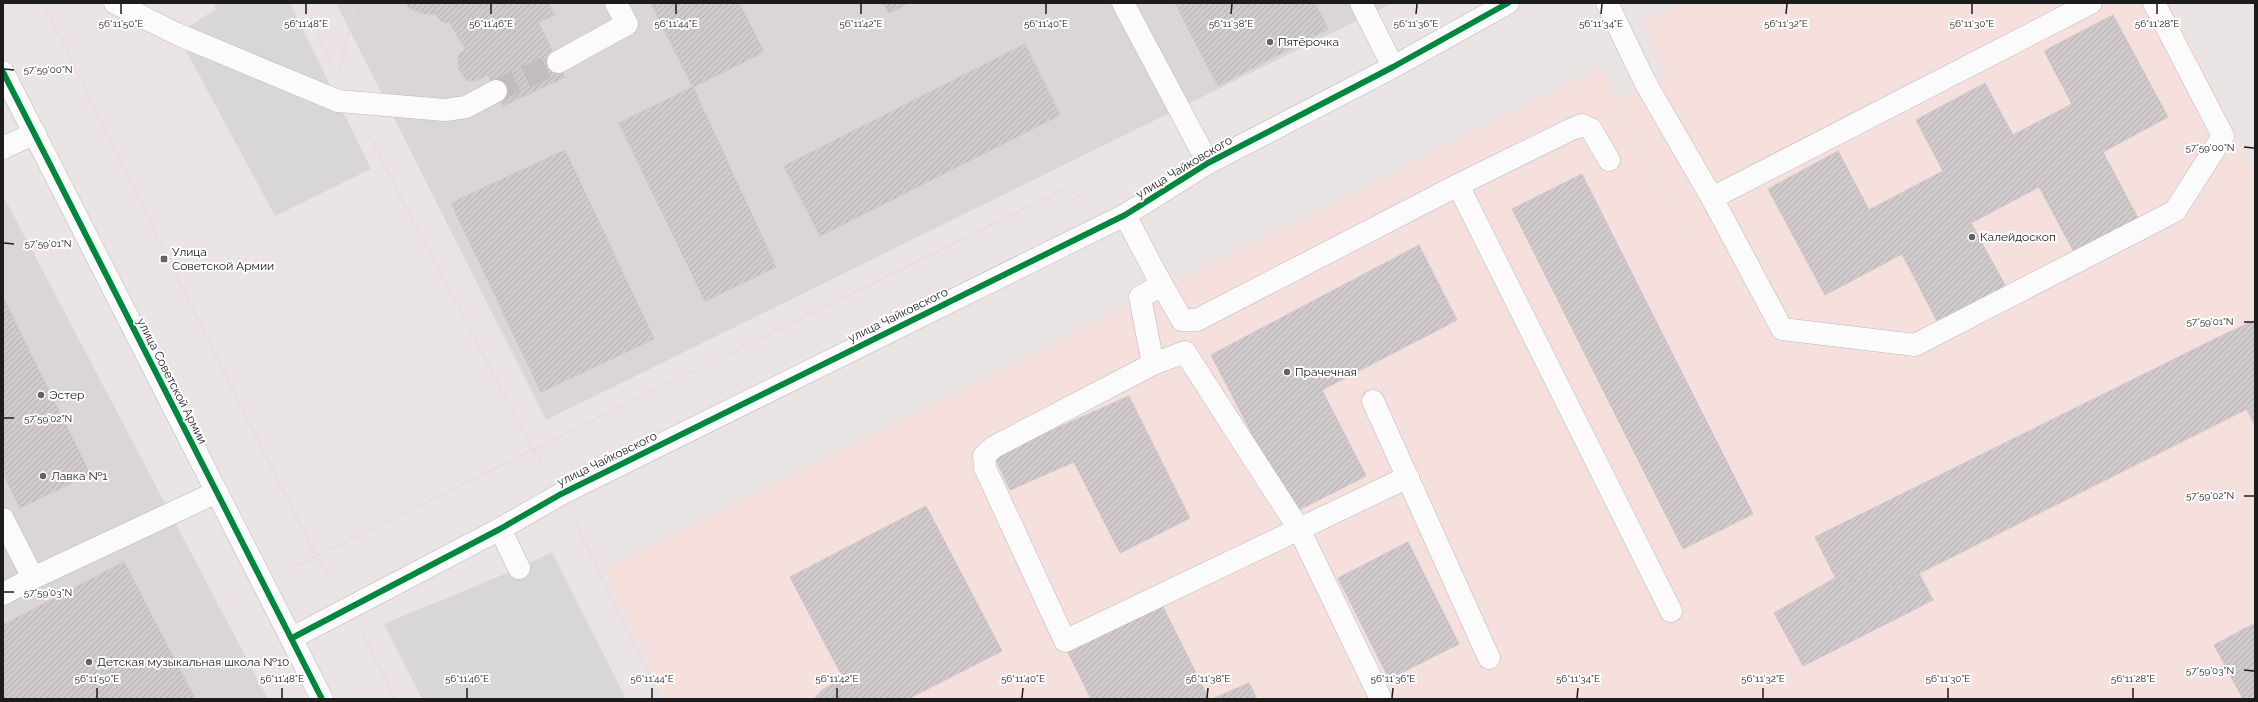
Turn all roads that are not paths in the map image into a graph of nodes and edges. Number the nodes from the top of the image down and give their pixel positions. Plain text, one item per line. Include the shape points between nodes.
1 (115, 3) edge
2 (616, 3) edge
3 (1123, 3) edge
4 (1361, 3) edge
5 (1508, 3) edge
6 (1607, 3) edge
7 (2091, 3) edge
8 (2154, 3) edge
9 (1480, 9) edge
10 (558, 62) tunnel mouth
11 (1393, 67) junction
12 (3, 72) edge
13 (496, 91) tunnel mouth
14 (35, 134) junction
15 (3, 148) edge
16 (1609, 160) dead end
17 (1208, 162) junction
18 (1458, 185) junction
19 (1712, 198) junction
20 (1125, 215) junction
21 (1162, 285) junction
22 (1153, 364) junction
23 (1373, 401) dead end
24 (1408, 478) junction
25 (217, 492) junction
26 (3, 519) edge
27 (500, 529) junction
28 (1299, 529) junction
29 (520, 568) dead end
30 (33, 578) junction
31 (3, 594) edge
32 (1671, 612) dead end
33 (292, 638) junction
34 (1489, 658) dead end
35 (322, 699) edge
36 (1381, 699) edge

1 - 13 street via 177,34 338,101 444,110 466,106
2 - 10 street via 627,24
3 - 17 street
4 - 11 street
5 - 9 street, улица Чайковского
6 - 19 street via 1646,84
7 - 19 street
8 - 19 street via 2223,136 2175,211 1915,345 1782,329
9 - 11 street, улица Чайковского
11 - 17 street, улица Чайковского
12 - 14 street, улица Советской Армии
14 - 15 street
14 - 25 street, улица Советской Армии
16 - 18 street via 1591,130 1582,125
17 - 20 street, улица Чайковского
18 - 21 street via 1197,320 1182,320
18 - 32 street
20 - 21 street
20 - 27 street, улица Чайковского via 561,494
21 - 22 street via 1140,297
22 - 28 street via 1185,352
22 - 28 street via 994,447 984,456 985,468 1065,640
23 - 24 street
24 - 28 street
24 - 34 street
25 - 30 street
25 - 33 street, улица Советской Армии
26 - 30 street
27 - 29 street
27 - 33 street, улица Чайковского
28 - 36 street
30 - 31 street
33 - 35 street, улица Советской Армии

